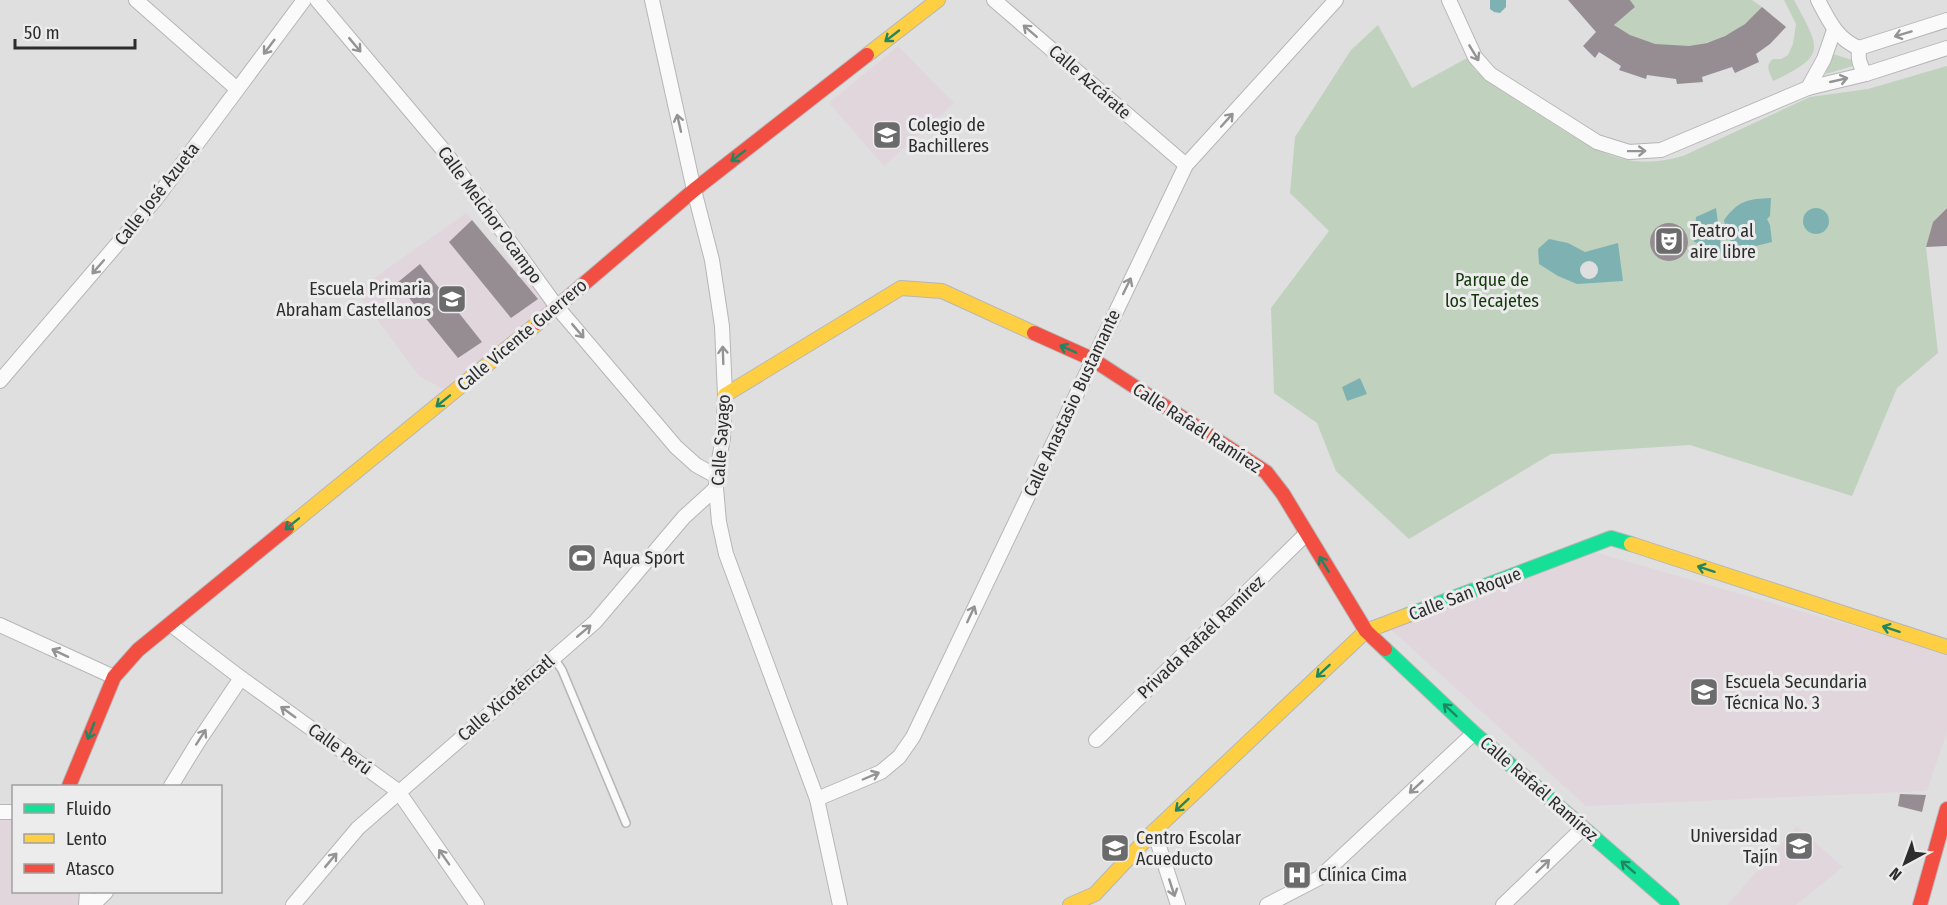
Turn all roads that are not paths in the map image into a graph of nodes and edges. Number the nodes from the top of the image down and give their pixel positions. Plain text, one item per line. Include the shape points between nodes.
1 (136, 0) edge
2 (304, 0) edge
3 (317, 0) edge
4 (652, 0) edge
5 (938, 0) edge
6 (994, 0) edge
7 (1336, 0) edge
8 (1449, 0) edge
9 (1818, 0) edge
10 (1947, 20) edge
11 (1834, 30) junction
12 (1859, 48) junction
13 (1947, 48) edge
14 (1866, 74) junction
15 (1808, 88) junction
16 (237, 89) junction
17 (1186, 165) junction
18 (694, 190) junction
19 (557, 307) junction
20 (1092, 359) junction
21 (0, 381) edge
22 (725, 395) junction
23 (716, 482) junction
24 (1306, 534) junction
25 (170, 624) junction
26 (0, 625) edge
27 (1366, 631) junction
28 (1947, 647) edge
29 (553, 657) junction
30 (114, 677) junction
31 (241, 678) junction
32 (1474, 733) junction
33 (1096, 740) dead end
34 (69, 785) edge
35 (172, 785) edge
36 (398, 791) junction
37 (817, 799) junction
38 (1947, 809) edge
39 (626, 823) dead end
40 (1583, 828) junction
41 (1154, 831) junction
42 (104, 893) edge
43 (93, 905) edge
44 (293, 905) edge
45 (477, 905) edge
46 (840, 905) edge
47 (1070, 905) edge
48 (1178, 905) edge
49 (1267, 905) edge
50 (1503, 905) edge
51 (1672, 905) edge
52 (1920, 905) edge

1 - 16 street
2 -> 16 street, Calle José Azueta
3 -> 19 street, Calle Melchor Ocampo via 444,152
18 -> 4 street, Calle Sayago
5 -> 18 street, Calle Vicente Guerrero
17 -> 6 street, Calle Azcárate
17 -> 7 street, Calle Anastasio Bustamante
8 -> 15 street via 1475,57 1490,74 1597,142 1629,152 1662,150
9 - 11 street
10 -> 12 street
11 - 12 street
11 - 15 street
12 - 14 street via 1860,66
13 - 14 street
15 -> 14 street
16 -> 21 street, Calle José Azueta via 155,200
20 -> 17 street, Calle Anastasio Bustamante
18 - 19 street, Calle Vicente Guerrero
22 -> 18 street, Calle Sayago via 722,326 712,260
19 -> 23 street, Calle Melchor Ocampo via 676,447
19 -> 25 street, Calle Vicente Guerrero
20 -> 22 street, Calle Rafaél Ramírez via 942,291 901,288
20 - 24 street, Calle Rafaél Ramírez via 1266,472
37 -> 20 street, Calle Anastasio Bustamante via 881,772 899,757 913,737
22 - 23 street, Calle Sayago
29 -> 23 street, Calle Xicoténcatl via 595,622
23 - 37 street, Calle Sayago via 726,554
27 -> 24 street, Calle Rafaél Ramírez
24 - 33 street, Privada Rafaél Ramírez
25 - 30 street, Calle Vicente Guerrero via 138,650
25 - 31 street, Calle Perú
30 -> 26 street
28 -> 27 street, Calle San Roque via 1611,538
32 -> 27 street, Calle Rafaél Ramírez
27 -> 41 street, Calle San Roque
29 - 36 street, Calle Xicoténcatl
29 - 39 lane via 562,670
30 -> 34 street, Calle Vicente Guerrero
35 -> 31 street
36 -> 31 street, Calle Perú
32 - 40 street, Calle Rafaél Ramírez
32 -> 49 street via 1319,878
44 -> 36 street, Calle Xicoténcatl via 358,828
45 -> 36 street, Calle Perú
37 - 46 street, Calle Sayago
38 - 52 street
50 -> 40 street
51 -> 40 street, Calle Rafaél Ramírez
41 - 47 street, Calle San Roque via 1095,894
41 -> 48 street
42 - 43 street

